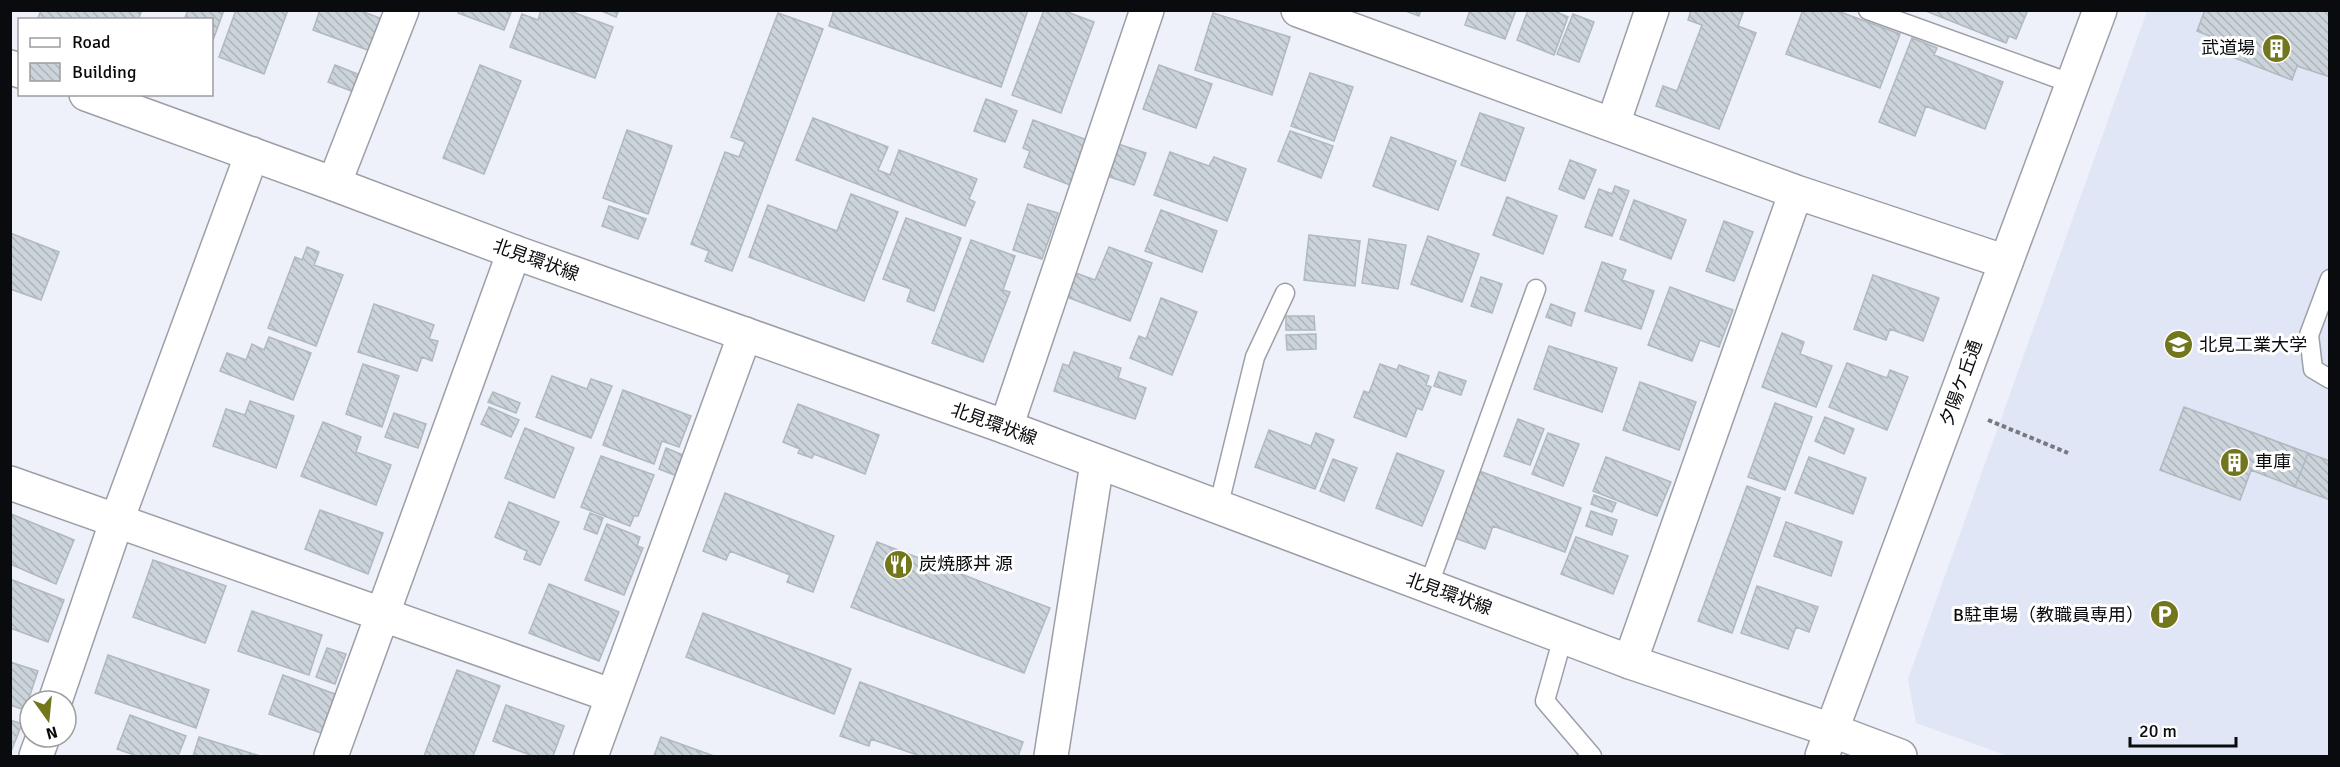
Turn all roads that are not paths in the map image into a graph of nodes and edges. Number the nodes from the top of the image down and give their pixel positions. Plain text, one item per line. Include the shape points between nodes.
1 (402, 10) edge
2 (1147, 10) edge
3 (1298, 10) edge
4 (1652, 10) edge
5 (1868, 10) edge
6 (2100, 10) edge
7 (1909, 17) edge
8 (2073, 84) junction
9 (92, 96) edge
10 (1613, 124) junction
11 (252, 154) junction
12 (334, 184) junction
13 (1796, 192) junction
14 (514, 252) junction
15 (2006, 262) junction
16 (2330, 279) edge
17 (1536, 289) dead end
18 (1285, 293) dead end
19 (745, 334) junction
20 (2330, 380) edge
21 (1006, 427) junction
22 (1097, 463) junction
23 (10, 483) edge
24 (1218, 508) junction
25 (117, 520) junction
26 (1428, 587) junction
27 (383, 614) junction
28 (1563, 637) junction
29 (1630, 662) junction
30 (59, 689) edge
31 (613, 696) junction
32 (1826, 743) edge
33 (331, 756) edge
34 (591, 756) edge
35 (1051, 756) edge
36 (1592, 756) edge
37 (1900, 756) edge

1 - 12 street
2 - 21 street
3 - 10 street
4 - 10 street
5 - 7 lane
6 - 8 street, 夕陽ケ丘通
7 - 8 lane
8 - 15 street, 夕陽ケ丘通
9 - 11 street, 北見環状線
10 - 13 street
11 - 12 street, 北見環状線
11 - 25 street
12 - 14 street, 北見環状線
13 - 15 street
13 - 29 street
14 - 19 street, 北見環状線
14 - 27 street
15 - 32 street, 夕陽ケ丘通
16 - 20 lane via 2309,335 2313,369
17 - 26 lane
18 - 24 lane via 1255,357
19 - 21 street, 北見環状線
19 - 31 street
21 - 22 street, 北見環状線
22 - 24 street, 北見環状線
22 - 35 street
23 - 25 street
24 - 26 street, 北見環状線
25 - 27 street
25 - 30 street
26 - 28 street, 北見環状線
27 - 31 street
27 - 33 street
28 - 29 street, 北見環状線
28 - 36 lane via 1545,701
29 - 32 street, 北見環状線
31 - 34 street
32 - 37 street, 北見環状線

